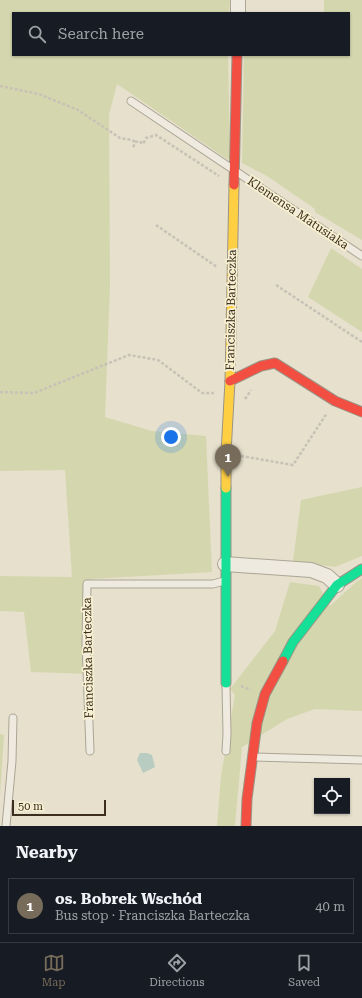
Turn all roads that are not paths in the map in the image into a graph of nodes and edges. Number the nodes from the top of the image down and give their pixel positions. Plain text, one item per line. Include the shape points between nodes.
1 (238, 0) edge
2 (238, 12) edge
3 (237, 56) edge
4 (131, 101) dead end
5 (235, 171) junction
6 (362, 256) edge
7 (230, 381) junction
8 (362, 412) edge
9 (225, 564) junction
10 (362, 569) edge
11 (225, 581) junction
12 (337, 585) junction
13 (226, 683) joint
14 (13, 718) dead end
15 (90, 751) dead end
16 (226, 751) dead end
17 (252, 757) junction
18 (362, 760) edge
19 (6, 826) edge
20 (246, 826) edge

1 - 2 street
3 - 5 street, Franciszka Barteczka
4 - 5 lane, Klemensa Matusiaka
5 - 6 lane, Klemensa Matusiaka
5 - 7 street, Franciszka Barteczka
7 - 8 street via 261,366 275,363 335,401
7 - 9 street, Franciszka Barteczka via 226,453
9 - 11 street, Franciszka Barteczka
9 - 12 street via 311,570 327,576
10 - 12 street
11 - 13 street, Franciszka Barteczka
11 - 15 lane, Franciszka Barteczka via 213,584 87,584 86,643
12 - 17 street via 293,642 265,694
13 - 16 lane
14 - 19 lane
17 - 18 lane
17 - 20 street

